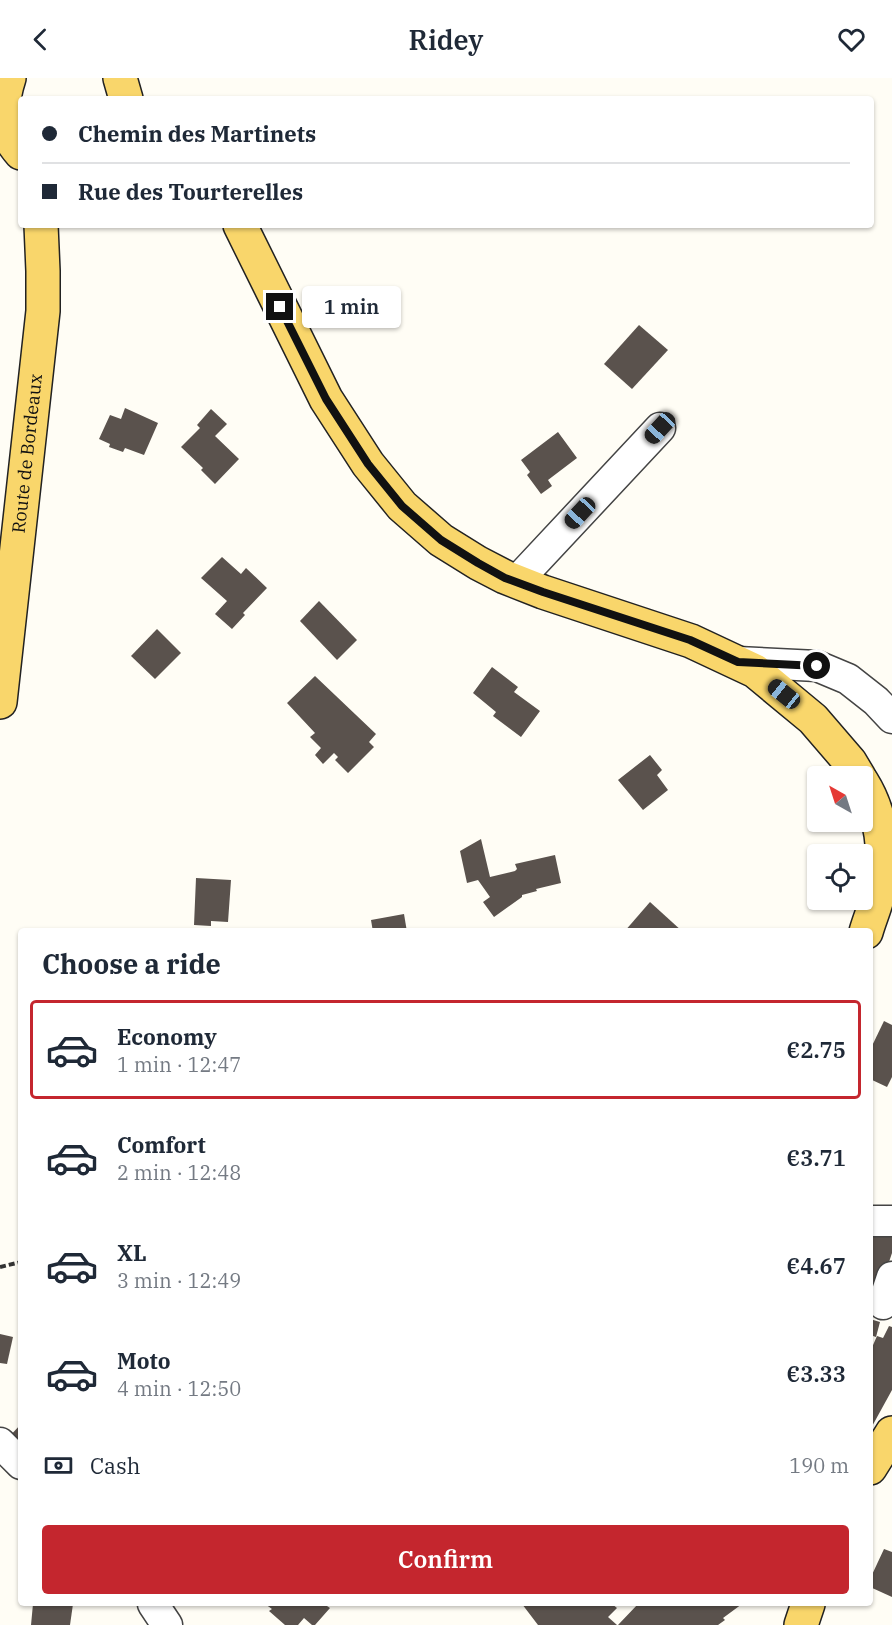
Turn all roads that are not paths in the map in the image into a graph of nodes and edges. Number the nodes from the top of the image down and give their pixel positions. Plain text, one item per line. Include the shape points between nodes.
1 (9, 78) edge
2 (120, 78) edge
3 (126, 96) edge
4 (1, 112) edge
5 (18, 150) edge
6 (42, 228) edge
7 (62, 228) edge
8 (240, 228) edge
9 (42, 311) junction
10 (660, 428) dead end
11 (516, 582) junction
12 (738, 662) junction
13 (0, 702) edge
14 (892, 718) edge
15 (852, 766) edge
16 (873, 806) edge
17 (867, 928) edge
18 (873, 1221) edge
19 (892, 1221) edge
20 (892, 1433) edge
21 (0, 1443) edge
22 (18, 1461) edge
23 (873, 1463) edge
24 (154, 1606) edge
25 (807, 1606) edge
26 (167, 1625) edge
27 (801, 1625) edge

1 - 4 main road
2 - 3 main road
4 - 5 main road via 5,129
6 - 9 main road, Route de Bordeaux
7 - 9 main road, Route de Bordeaux via 55,271
8 - 11 main road via 326,399 368,464 402,506 441,540
9 - 13 main road, Route de Bordeaux
10 - 11 street
11 - 12 main road via 690,640
12 - 14 street via 817,666 848,679
12 - 15 main road via 755,671 813,719
16 - 17 main road via 879,819 883,860 879,891
18 - 19 street
20 - 23 main road
21 - 22 street
24 - 26 street
25 - 27 main road

